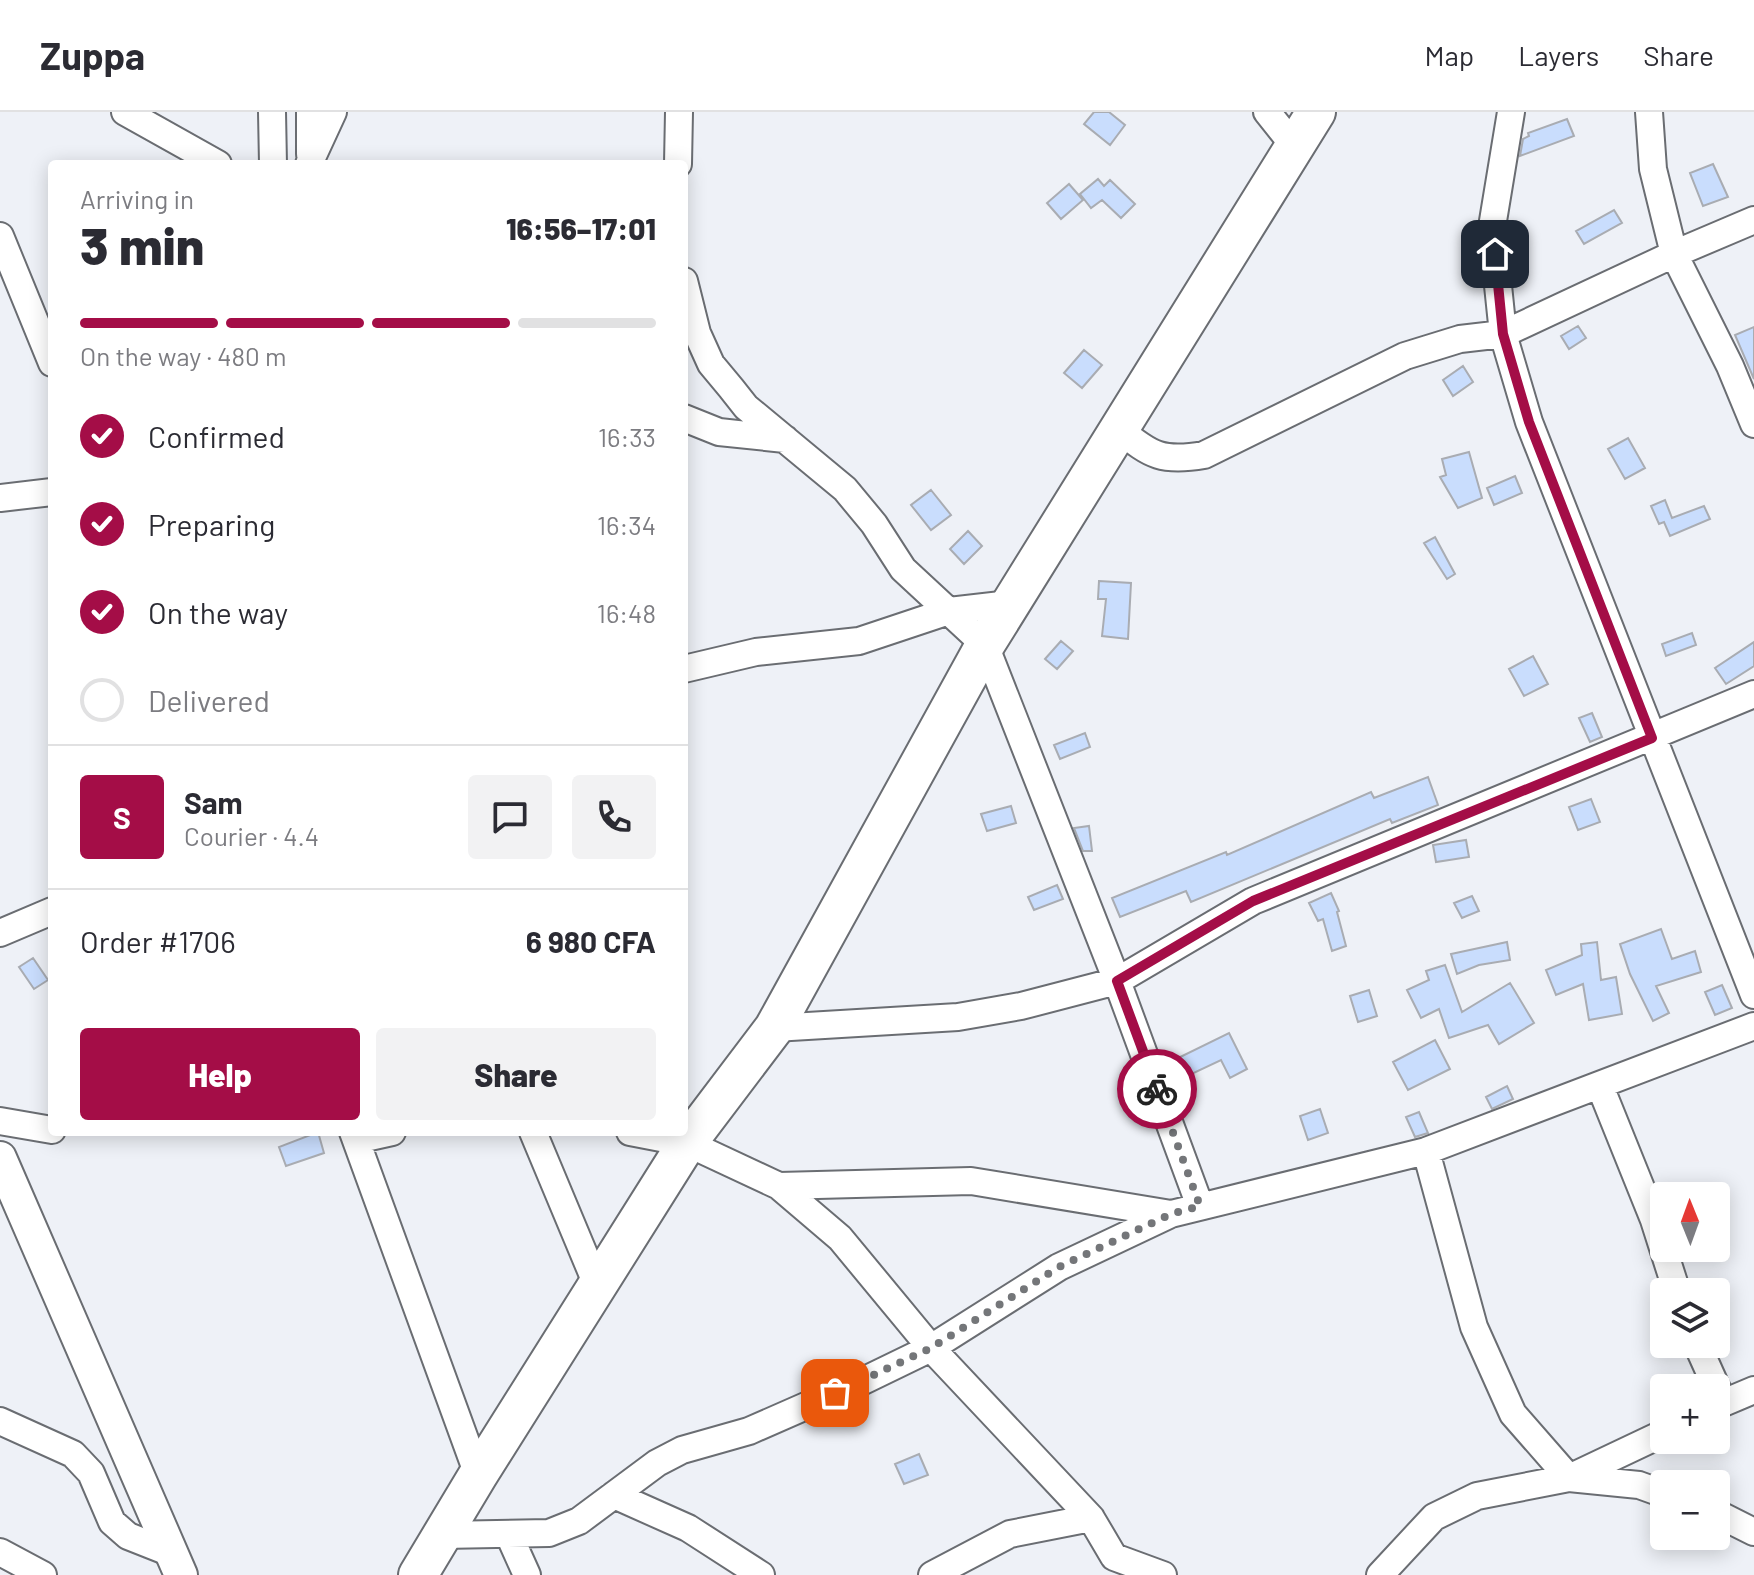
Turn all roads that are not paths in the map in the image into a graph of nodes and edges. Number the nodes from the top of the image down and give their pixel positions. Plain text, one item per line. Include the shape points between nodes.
1 (125, 112) edge
2 (272, 112) edge
3 (310, 112) edge
4 (333, 112) edge
5 (679, 112) edge
6 (1267, 112) edge
7 (1316, 112) edge
8 (1511, 112) edge
9 (1649, 112) edge
10 (1295, 147) junction
11 (211, 160) edge
12 (273, 160) edge
13 (310, 160) edge
14 (311, 160) edge
15 (678, 160) edge
16 (1754, 220) edge
17 (0, 236) edge
18 (1674, 254) junction
19 (688, 297) edge
20 (1503, 334) junction
21 (48, 353) edge
22 (688, 420) edge
23 (1754, 424) edge
24 (1120, 430) junction
25 (719, 432) junction
26 (688, 436) edge
27 (787, 439) junction
28 (48, 492) edge
29 (0, 498) edge
30 (1010, 604) junction
31 (949, 611) junction
32 (985, 645) junction
33 (688, 668) edge
34 (1754, 694) edge
35 (1652, 738) junction
36 (48, 913) edge
37 (0, 933) edge
38 (1117, 981) junction
39 (1754, 995) edge
40 (1754, 1026) edge
41 (774, 1028) junction
42 (1600, 1086) junction
43 (0, 1121) edge
44 (48, 1129) edge
45 (354, 1136) edge
46 (535, 1136) edge
47 (651, 1136) edge
48 (687, 1143) junction
49 (1426, 1151) junction
50 (0, 1158) edge
51 (779, 1186) junction
52 (1200, 1206) junction
53 (1171, 1214) junction
54 (1673, 1278) edge
55 (597, 1285) junction
56 (931, 1348) junction
57 (1754, 1390) edge
58 (1730, 1400) edge
59 (0, 1421) edge
60 (1650, 1440) edge
61 (478, 1475) junction
62 (1569, 1478) junction
63 (1650, 1489) edge
64 (614, 1495) junction
65 (1091, 1518) junction
66 (1730, 1520) edge
67 (1754, 1532) edge
68 (442, 1535) junction
69 (509, 1535) junction
70 (0, 1552) edge
71 (176, 1564) edge
72 (1120, 1566) edge
73 (43, 1575) edge
74 (418, 1575) edge
75 (527, 1575) edge
76 (761, 1575) edge
77 (932, 1575) edge
78 (1163, 1575) edge
79 (1380, 1575) edge

1 - 11 street
2 - 12 street
3 - 13 street
4 - 14 street
5 - 15 street
6 - 10 street
7 - 10 highway
8 - 20 street via 1492,227
9 - 18 street via 1653,169
10 - 24 highway
16 - 18 street
17 - 21 street
18 - 20 street
18 - 23 street
19 - 27 street via 711,364 746,407
20 - 24 street via 1460,339 1405,356 1204,455 1175,460 1146,452
20 - 35 street via 1529,422
22 - 25 street
24 - 30 highway
25 - 26 street
25 - 27 street
27 - 31 street via 845,489 903,569
28 - 29 street
30 - 31 street
30 - 32 highway
31 - 32 street
31 - 33 street via 859,641 756,652
32 - 38 street
32 - 41 highway
34 - 35 street
35 - 38 street via 1253,901
35 - 39 street
36 - 37 street
38 - 41 street via 958,1017
38 - 52 street
40 - 42 street
41 - 48 highway
42 - 49 street
42 - 54 street
43 - 44 street
45 - 61 street
46 - 55 street
47 - 48 street
48 - 51 street
48 - 55 highway
49 - 52 street
49 - 62 street via 1474,1327 1513,1414
50 - 71 main road
51 - 53 street via 971,1181
51 - 56 street via 840,1238
52 - 53 street
53 - 56 street via 1059,1267
55 - 61 highway
56 - 64 street via 749,1431 682,1450
56 - 65 street
57 - 58 street
59 - 71 street via 73,1454 91,1473 112,1522
60 - 62 street
61 - 68 highway
62 - 63 street
62 - 79 street via 1477,1496 1434,1517
64 - 69 street via 579,1521 549,1533
64 - 76 street via 688,1528
65 - 72 street
65 - 77 street via 1010,1534
66 - 67 street
68 - 69 street
68 - 74 highway
69 - 75 street
70 - 73 street
72 - 78 street

